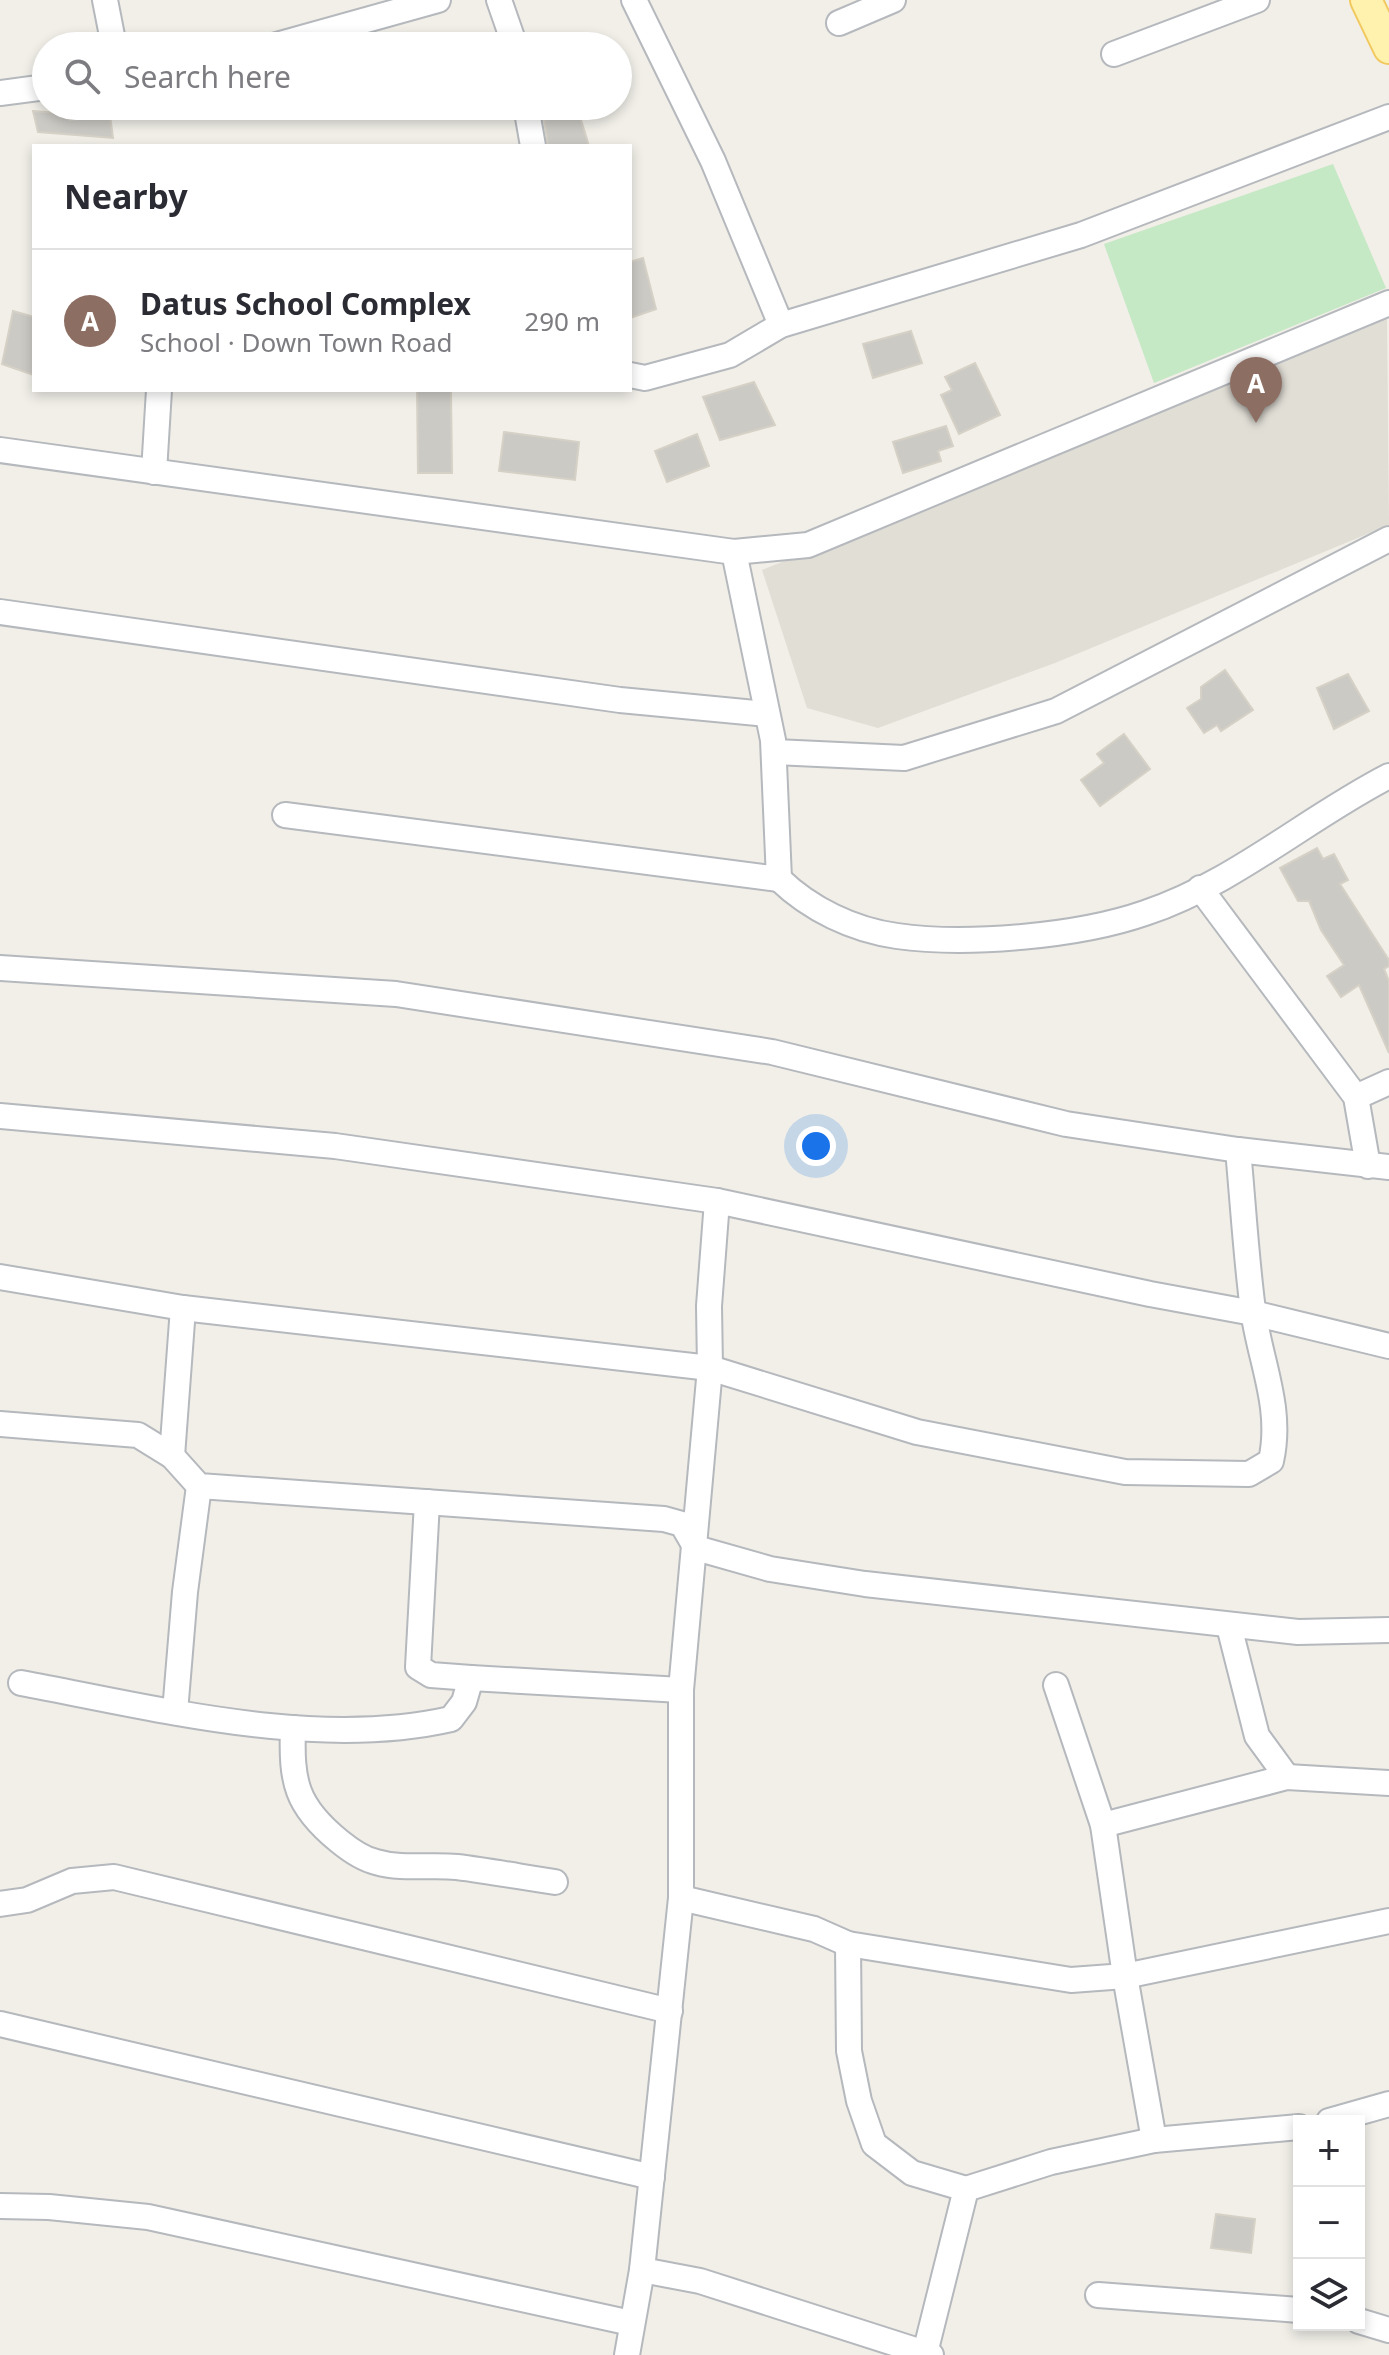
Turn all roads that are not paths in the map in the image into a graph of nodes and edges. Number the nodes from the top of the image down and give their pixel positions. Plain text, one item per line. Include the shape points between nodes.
1 (105, 0) edge
2 (438, 0) edge
3 (499, 0) edge
4 (634, 0) edge
5 (893, 0) edge
6 (1257, 0) edge
7 (1366, 0) edge
8 (839, 23) dead end
9 (111, 32) edge
10 (323, 32) edge
11 (510, 32) edge
12 (1389, 48) edge
13 (1114, 54) dead end
14 (32, 89) edge
15 (0, 93) edge
16 (1389, 117) edge
17 (528, 120) edge
18 (533, 144) edge
19 (1389, 303) edge
20 (781, 325) junction
21 (632, 375) edge
22 (159, 392) edge
23 (0, 450) edge
24 (154, 472) junction
25 (1389, 539) edge
26 (734, 552) junction
27 (0, 612) edge
28 (766, 714) junction
29 (775, 752) junction
30 (1389, 776) edge
31 (285, 815) dead end
32 (779, 879) junction
33 (1200, 888) junction
34 (0, 968) edge
35 (1389, 1082) edge
36 (1356, 1097) junction
37 (0, 1116) edge
38 (1238, 1150) junction
39 (1378, 1166) edge
40 (717, 1201) junction
41 (0, 1277) edge
42 (183, 1308) junction
43 (1253, 1313) junction
44 (1389, 1346) edge
45 (710, 1368) junction
46 (0, 1424) edge
47 (172, 1456) junction
48 (199, 1486) junction
49 (427, 1502) junction
50 (696, 1548) junction
51 (1229, 1626) junction
52 (1389, 1630) edge
53 (471, 1678) junction
54 (21, 1683) dead end
55 (1056, 1685) dead end
56 (681, 1690) junction
57 (175, 1712) junction
58 (293, 1728) junction
59 (1287, 1777) junction
60 (1389, 1783) edge
61 (1103, 1825) junction
62 (555, 1882) dead end
63 (681, 1898) junction
64 (0, 1904) edge
65 (1389, 1921) edge
66 (848, 1944) junction
67 (1125, 1976) junction
68 (670, 2011) junction
69 (0, 2024) edge
70 (1389, 2104) edge
71 (1350, 2115) edge
72 (1293, 2128) edge
73 (1154, 2140) junction
74 (652, 2177) junction
75 (966, 2189) junction
76 (0, 2206) edge
77 (642, 2270) junction
78 (1098, 2295) dead end
79 (1293, 2310) edge
80 (631, 2323) junction
81 (1365, 2323) edge
82 (1389, 2330) edge
83 (928, 2354) edge
84 (627, 2355) edge

1 - 9 street
2 - 10 street
3 - 11 street
4 - 20 street via 713,161
5 - 8 street
6 - 13 street
7 - 12 main road
14 - 15 street
16 - 20 street via 1081,235
17 - 18 street
19 - 26 street via 808,545
20 - 21 street via 730,355 645,378
22 - 24 street
23 - 24 street
24 - 26 street
25 - 29 street via 1056,711 904,758
26 - 28 street
27 - 28 street via 588,696
28 - 29 street
29 - 32 street
30 - 33 street
31 - 32 street
32 - 33 street via 804,903 840,919 896,936 951,938 1061,933 1145,913
33 - 36 street
34 - 38 street via 396,994 624,1027 772,1052 1066,1124
35 - 36 street
36 - 39 street
37 - 40 street via 335,1146
38 - 39 street
38 - 43 street
40 - 43 street
40 - 45 street
41 - 42 street
42 - 45 street
42 - 47 street
43 - 44 street
43 - 45 street via 1272,1386 1275,1445 1271,1461 1249,1474 1125,1472 1009,1452 917,1432
45 - 50 street
46 - 47 street via 138,1435
47 - 48 street
48 - 49 street
48 - 57 street
49 - 50 street via 664,1519 682,1524
49 - 53 street via 418,1667 431,1675
50 - 51 street via 770,1569 865,1584
50 - 56 street
51 - 52 street via 1298,1632
51 - 59 street via 1257,1736
53 - 56 street
53 - 58 street via 464,1702 451,1719 407,1730
54 - 57 street
55 - 61 street
56 - 63 street
57 - 58 street
58 - 62 street via 299,1794 312,1819 351,1850 376,1862
59 - 60 street
59 - 61 street
61 - 67 street
63 - 66 street via 814,1929
63 - 68 street
64 - 68 street via 27,1900 72,1881 114,1877
65 - 67 street
66 - 67 street via 1071,1980
66 - 75 street via 849,2051 874,2144 912,2173
67 - 73 street
68 - 74 street
69 - 74 street
70 - 71 street
72 - 73 street
73 - 75 street via 1051,2162
74 - 77 street
75 - 83 street
76 - 80 street via 148,2217
77 - 80 street
77 - 83 street via 700,2281
78 - 79 street
80 - 84 street
81 - 82 street

